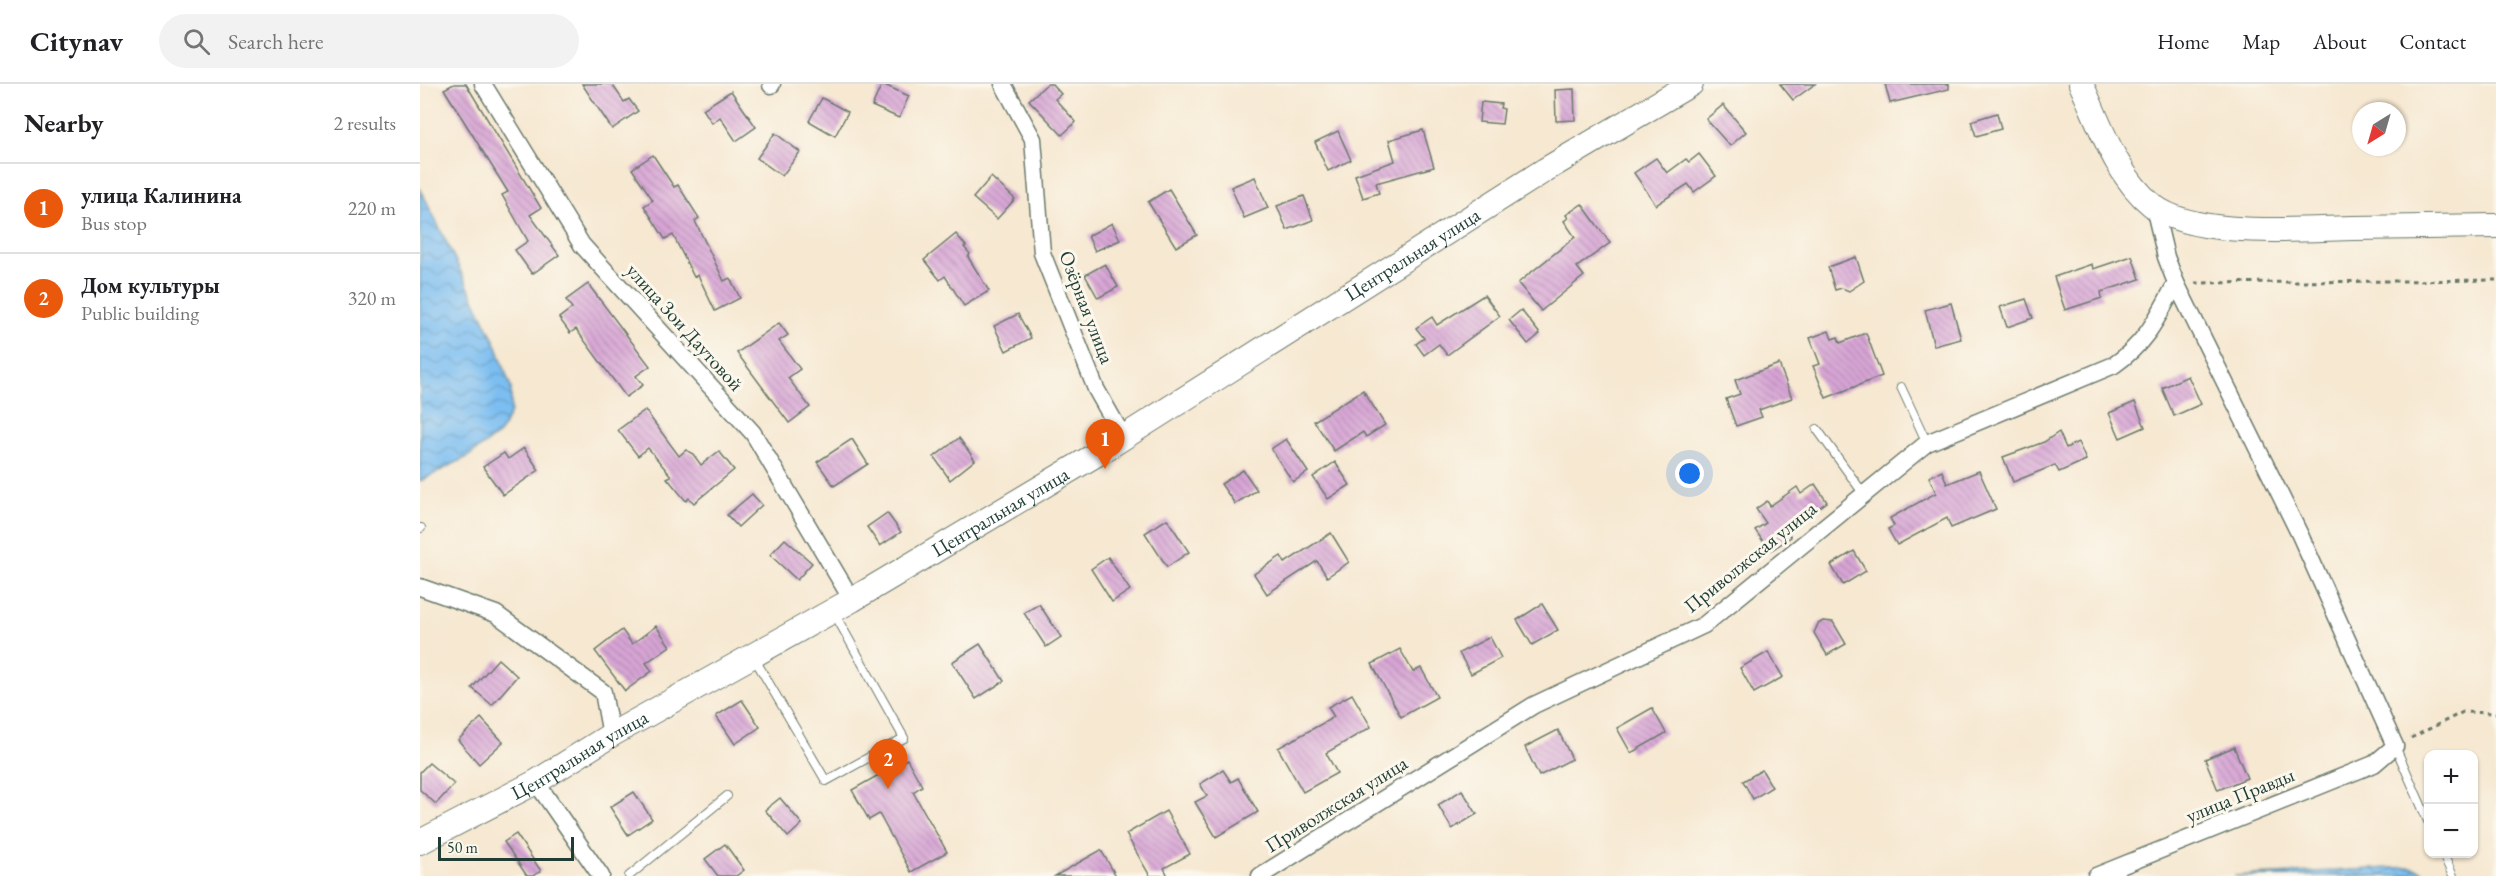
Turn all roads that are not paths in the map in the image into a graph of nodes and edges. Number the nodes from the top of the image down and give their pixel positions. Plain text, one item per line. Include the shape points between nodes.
1 (483, 84) edge
2 (1003, 84) edge
3 (1691, 84) edge
4 (2080, 84) edge
5 (2154, 207) junction
6 (2496, 226) edge
7 (2176, 283) junction
8 (1901, 387) dead end
9 (1817, 429) dead end
10 (1123, 437) junction
11 (1927, 443) junction
12 (1863, 494) junction
13 (420, 587) edge
14 (843, 606) junction
15 (753, 656) junction
16 (611, 735) junction
17 (2395, 746) junction
18 (536, 782) junction
19 (727, 796) dead end
20 (2424, 812) edge
21 (420, 842) edge
22 (2445, 858) edge
23 (601, 876) edge
24 (628, 876) edge
25 (1260, 876) edge
26 (2096, 876) edge
27 (2453, 876) edge

1 - 14 street, улица Зои Даутовой via 582,245 753,433
2 - 10 street, Озёрная улица via 1033,139 1042,253 1096,389
3 - 10 street, Центральная улица via 1545,170
4 - 5 street via 2117,161 2140,195
5 - 6 street via 2209,226 2259,230
5 - 7 street
7 - 11 street, Приволжская улица via 2148,334 2134,351 2114,365
7 - 17 street via 2300,536
8 - 11 lane
9 - 12 lane
10 - 14 street, Центральная улица
11 - 12 street, Приволжская улица
12 - 25 street, Приволжская улица via 1704,625 1534,705
13 - 16 street via 496,614 603,692
14 - 15 street, Центральная улица
14 - 15 lane via 903,738 875,754 826,781
15 - 16 street, Центральная улица
16 - 18 street, Центральная улица
17 - 20 lane
17 - 26 street, улица Правды via 2374,764
18 - 21 street, Центральная улица
18 - 23 street
19 - 24 lane
22 - 27 lane

